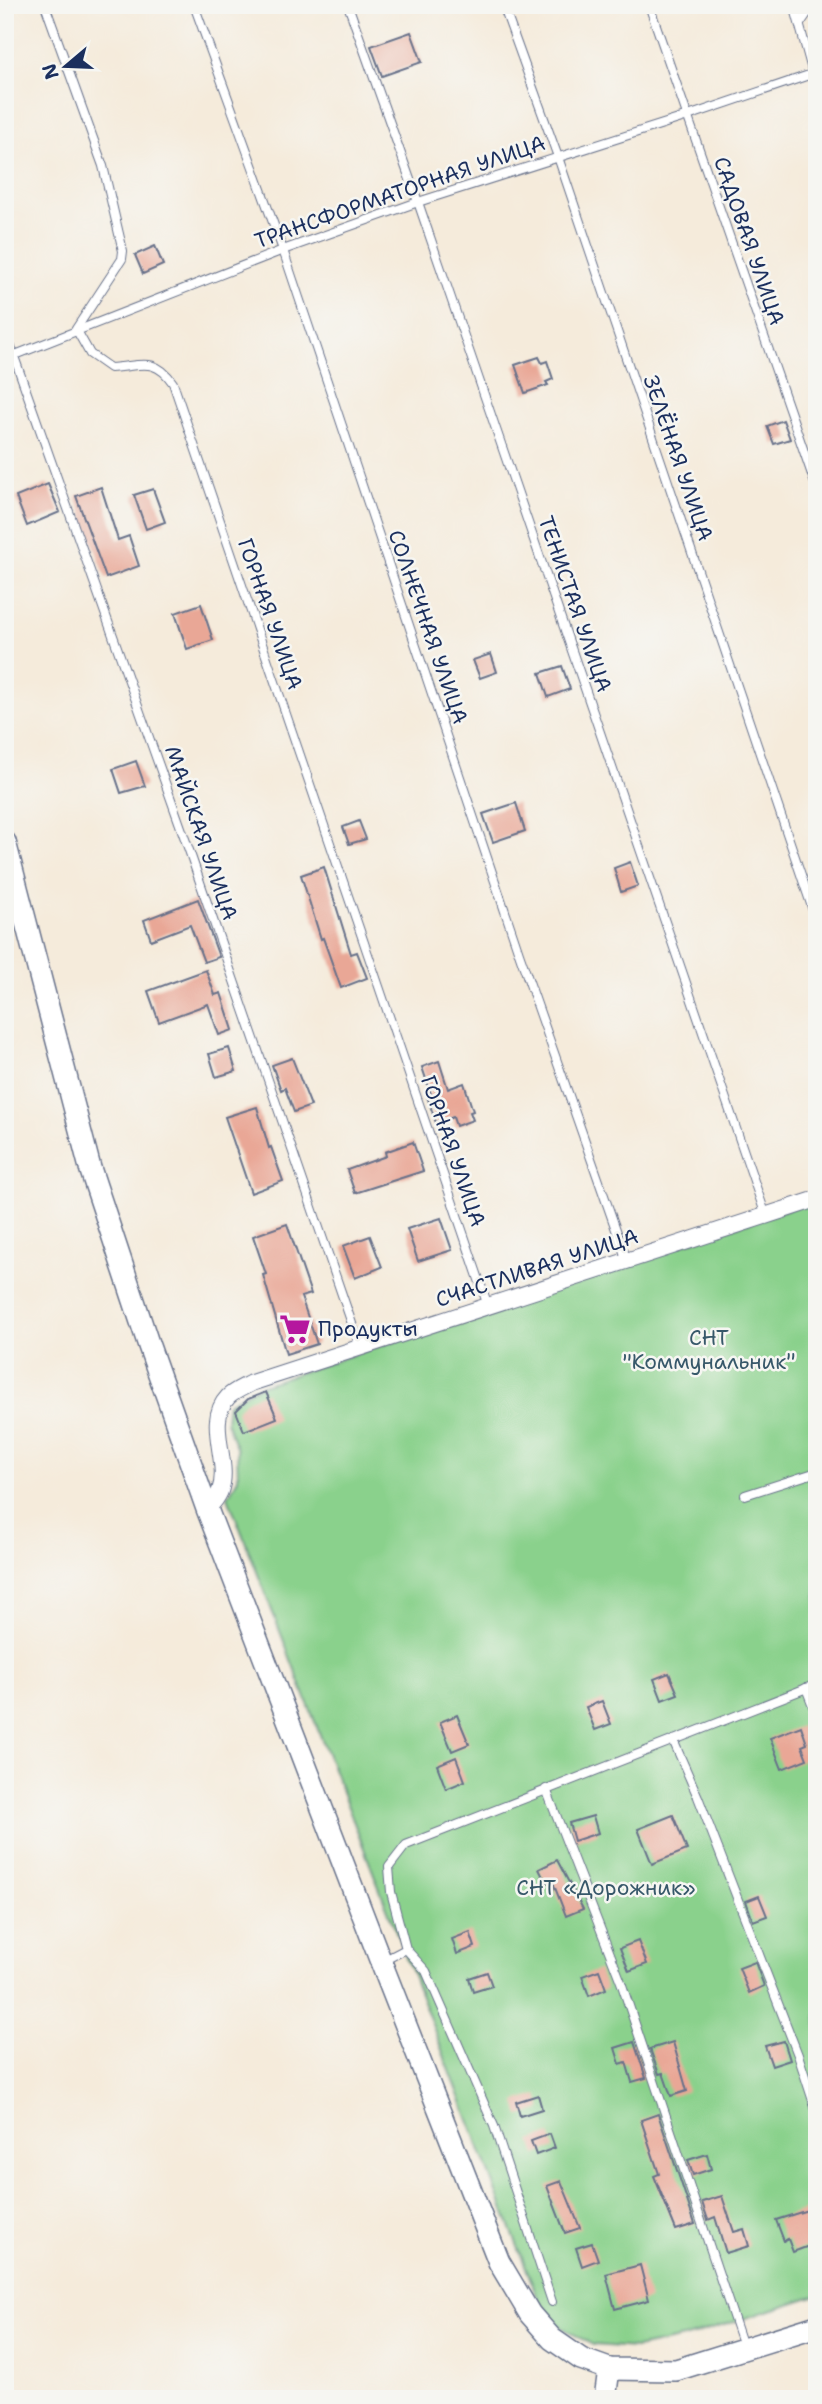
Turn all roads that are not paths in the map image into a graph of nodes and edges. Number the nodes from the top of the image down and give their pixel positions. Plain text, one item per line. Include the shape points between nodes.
1 (45, 5) edge
2 (194, 5) edge
3 (348, 5) edge
4 (503, 5) edge
5 (649, 5) edge
6 (794, 5) edge
7 (813, 5) edge
8 (800, 24) junction
9 (812, 74) junction
10 (817, 88) edge
11 (688, 116) junction
12 (558, 157) junction
13 (418, 202) junction
14 (282, 250) junction
15 (76, 329) junction
16 (5, 331) edge
17 (10, 357) edge
18 (817, 489) edge
19 (5, 842) edge
20 (817, 922) edge
21 (817, 1199) edge
22 (766, 1216) junction
23 (627, 1261) junction
24 (488, 1306) junction
25 (360, 1347) junction
26 (817, 1472) edge
27 (745, 1495) dead end
28 (207, 1509) junction
29 (817, 1684) edge
30 (806, 1688) junction
31 (817, 1716) edge
32 (673, 1740) junction
33 (546, 1789) junction
34 (406, 1949) junction
35 (381, 1962) junction
36 (817, 2113) edge
37 (552, 2302) dead end
38 (817, 2326) edge
39 (744, 2349) junction
40 (609, 2369) junction
41 (606, 2399) edge

1 - 15 lane via 103,166 123,251
2 - 14 lane, СОЛНЕЧНАЯ УЛИЦА
3 - 13 lane, ТЕНИСТАЯ УЛИЦА
4 - 12 lane, ЗЕЛЁНАЯ УЛИЦА
5 - 11 lane, САДОВАЯ УЛИЦА
6 - 8 lane
7 - 8 lane
8 - 9 lane
9 - 10 lane
9 - 11 lane, ТРАНСФОРМАТОРНАЯ УЛИЦА
11 - 12 lane, ТРАНСФОРМАТОРНАЯ УЛИЦА
11 - 18 lane, САДОВАЯ УЛИЦА
12 - 13 lane, ТРАНСФОРМАТОРНАЯ УЛИЦА
12 - 20 lane, ЗЕЛЁНАЯ УЛИЦА
13 - 14 lane, ТРАНСФОРМАТОРНАЯ УЛИЦА
13 - 22 lane, ТЕНИСТАЯ УЛИЦА
14 - 15 lane, ТРАНСФОРМАТОРНАЯ УЛИЦА
14 - 23 lane, СОЛНЕЧНАЯ УЛИЦА
15 - 17 lane, ТРАНСФОРМАТОРНАЯ УЛИЦА
15 - 24 lane, ГОРНАЯ УЛИЦА via 90,354 110,368 157,366 173,383
16 - 17 lane, МАЙСКАЯ УЛИЦА
17 - 25 lane, МАЙСКАЯ УЛИЦА via 190,853
19 - 28 main road via 89,1168
21 - 22 street, СЧАСТЛИВАЯ УЛИЦА
22 - 23 street, СЧАСТЛИВАЯ УЛИЦА
23 - 24 street, СЧАСТЛИВАЯ УЛИЦА
24 - 25 street, СЧАСТЛИВАЯ УЛИЦА
25 - 28 street, СЧАСТЛИВАЯ УЛИЦА via 251,1382 229,1395 218,1420 223,1478 219,1494
26 - 27 lane
28 - 35 main road
29 - 30 lane
30 - 31 lane
30 - 32 lane
32 - 33 lane
32 - 36 lane
33 - 34 lane via 406,1845 389,1867
33 - 39 lane via 621,1982
34 - 35 lane
34 - 37 lane via 426,1972 494,2126
35 - 40 main road via 499,2262 530,2314 552,2339 581,2359
38 - 39 main road
39 - 40 main road via 676,2370
40 - 41 main road

